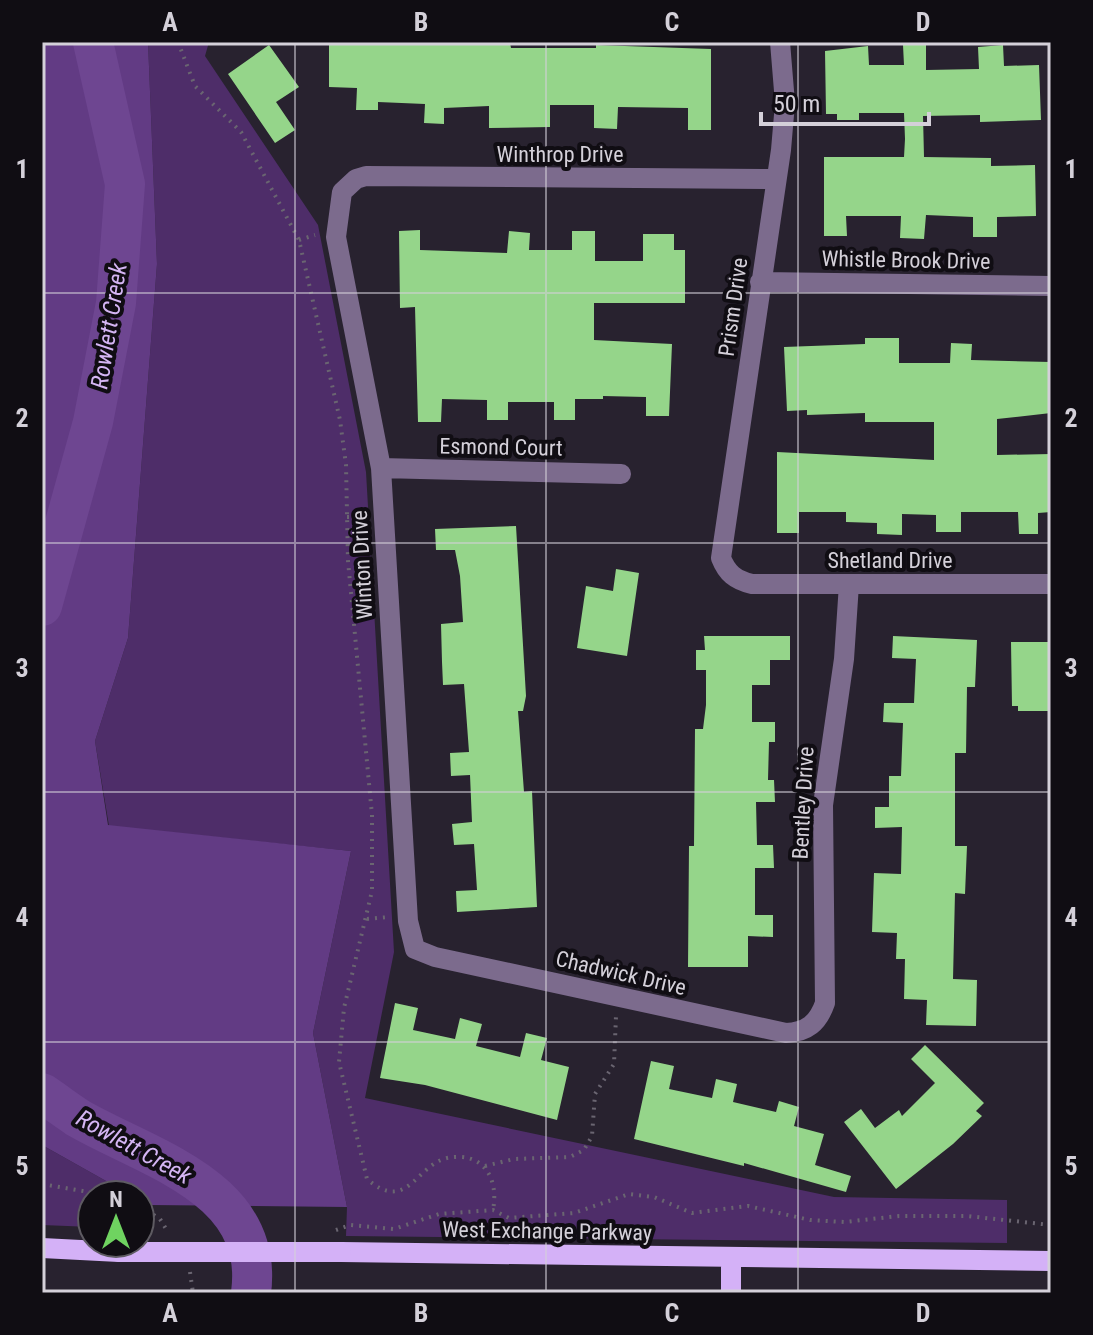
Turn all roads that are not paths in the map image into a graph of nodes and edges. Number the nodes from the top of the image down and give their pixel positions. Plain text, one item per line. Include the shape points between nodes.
1 (780, 42) edge
2 (775, 179) junction
3 (348, 184) joint
4 (760, 282) junction
5 (1051, 286) edge
6 (381, 468) junction
7 (621, 474) dead end
8 (732, 576) joint
9 (849, 584) junction
10 (1051, 584) edge
11 (415, 949) joint
12 (815, 1022) joint
13 (42, 1248) edge
14 (731, 1257) junction
15 (1051, 1261) edge
16 (731, 1293) edge

1 - 2 street, Prism Drive via 785,103
2 - 3 street, Winthrop Drive via 366,176
2 - 4 street, Prism Drive
3 - 6 street, Winton Drive via 338,201 336,237
4 - 5 street, Whistle Brook Drive
4 - 8 street, Prism Drive via 721,558
6 - 7 street, Esmond Court
6 - 11 street, Winton Drive via 408,921
8 - 9 street, Shetland Drive via 752,584
9 - 10 street, Shetland Drive
9 - 12 street, Bentley Drive via 823,805 825,1003
11 - 12 street, Chadwick Drive via 786,1033
13 - 14 main road, West Exchange Parkway, bridge
14 - 15 main road, West Exchange Parkway
14 - 16 main road

